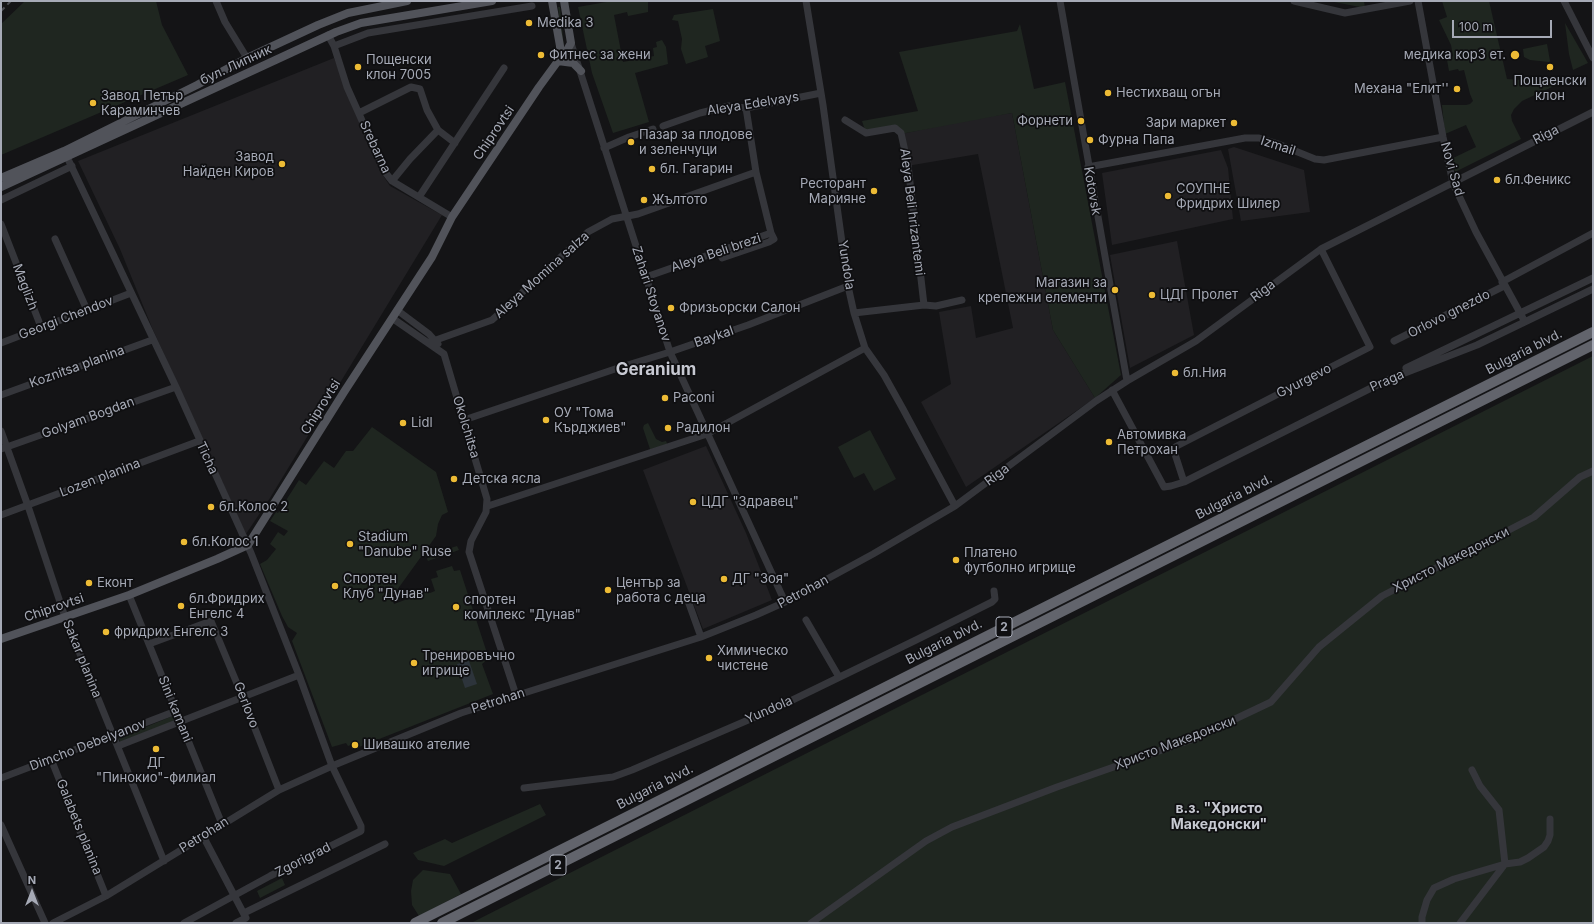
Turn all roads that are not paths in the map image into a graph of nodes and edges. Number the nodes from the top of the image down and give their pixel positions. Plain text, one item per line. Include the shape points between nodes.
1 (216, 1) edge
2 (407, 1) edge
3 (492, 1) edge
4 (552, 1) edge
5 (564, 1) edge
6 (806, 1) edge
7 (1060, 1) edge
8 (1294, 1) edge
9 (1410, 1) edge
10 (1418, 1) edge
11 (1564, 1) edge
12 (532, 6) dead end
13 (328, 35) junction
14 (571, 43) junction
15 (334, 46) junction
16 (247, 58) junction
17 (1593, 58) edge
18 (558, 61) junction
19 (504, 68) dead end
20 (581, 71) junction
21 (821, 93) junction
22 (746, 108) junction
23 (1593, 112) edge
24 (359, 113) junction
25 (845, 120) dead end
26 (662, 126) dead end
27 (653, 129) dead end
28 (438, 130) junction
29 (1443, 137) junction
30 (455, 143) junction
31 (604, 148) junction
32 (67, 157) junction
33 (72, 166) junction
34 (1088, 167) junction
35 (756, 172) junction
36 (1, 178) edge
37 (392, 181) junction
38 (1453, 183) junction
39 (1, 187) edge
40 (419, 198) junction
41 (1, 200) edge
42 (452, 217) junction
43 (626, 217) junction
44 (1, 224) edge
45 (1593, 234) edge
46 (55, 239) dead end
47 (1321, 249) junction
48 (646, 277) junction
49 (1593, 278) edge
50 (1503, 284) junction
51 (848, 286) junction
52 (1593, 289) edge
53 (131, 293) junction
54 (962, 300) dead end
55 (924, 305) junction
56 (87, 310) junction
57 (397, 310) junction
58 (854, 313) junction
59 (1520, 314) junction
60 (392, 318) junction
61 (1525, 322) junction
62 (41, 327) junction
63 (1593, 332) edge
64 (152, 340) junction
65 (436, 340) junction
66 (1394, 341) dead end
67 (1, 343) edge
68 (1593, 345) edge
69 (865, 348) junction
70 (670, 352) junction
71 (444, 354) junction
72 (1387, 380) junction
73 (1127, 381) junction
74 (176, 387) junction
75 (1112, 390) junction
76 (1, 395) edge
77 (464, 420) junction
78 (1, 431) edge
79 (707, 434) junction
80 (199, 441) junction
81 (4, 448) edge
82 (1593, 471) edge
83 (1184, 482) junction
84 (28, 506) junction
85 (488, 506) junction
86 (955, 506) junction
87 (1, 515) edge
88 (248, 545) junction
89 (994, 591) dead end
90 (129, 595) junction
91 (687, 598) dead end
92 (785, 602) junction
93 (65, 617) junction
94 (806, 620) dead end
95 (701, 637) junction
96 (1, 639) edge
97 (149, 644) junction
98 (299, 675) junction
99 (839, 677) junction
100 (516, 695) junction
101 (243, 698) junction
102 (176, 711) junction
103 (180, 722) junction
104 (114, 736) junction
105 (118, 746) junction
106 (51, 759) junction
107 (332, 766) junction
108 (1472, 770) dead end
109 (1, 778) edge
110 (524, 788) dead end
111 (279, 790) junction
112 (1550, 819) dead end
113 (222, 824) junction
114 (1, 825) edge
115 (203, 836) junction
116 (385, 844) dead end
117 (164, 861) junction
118 (1505, 864) junction
119 (106, 896) junction
120 (235, 896) junction
121 (244, 913) junction
122 (45, 923) edge
123 (53, 923) edge
124 (184, 923) edge
125 (236, 923) edge
126 (415, 923) edge
127 (442, 923) edge
128 (811, 923) edge
129 (1422, 923) edge
130 (1460, 923) edge

1 - 16 street via 225,22
2 - 16 main road, бул. Липник via 348,13
3 - 13 main road, бул. Липник via 361,23
4 - 18 main road via 560,46
5 - 14 main road
6 - 21 street, Yundola
7 - 34 street, Kotovsk
8 - 9 street via 1345,12
10 - 29 street, Novi Sad
11 - 17 street
12 - 15 street via 368,33
13 - 15 street, Srebarna
13 - 32 main road, бул. Липник
14 - 18 main road, Chiprovtsi
14 - 20 street, Zahari Stoyanov
15 - 24 street, Srebarna via 347,87
16 - 36 main road, бул. Липник via 71,147
18 - 20 main road via 573,63
18 - 42 main road, Chiprovtsi
19 - 30 street
20 - 31 street, Zahari Stoyanov
21 - 22 street, Aleya Edelvays
21 - 51 street, Yundola
22 - 26 street, Aleya Edelvays via 729,106
22 - 35 street, Aleya Beli brezi
23 - 38 street, Riga
24 - 28 street via 411,87 420,89 427,110
24 - 37 street, Srebarna
25 - 55 street, Aleya Beli hrizantemi via 866,133 895,128 901,134 908,165
27 - 31 street via 629,136
28 - 30 street
28 - 37 street
29 - 34 street, Izmail via 1324,160 1259,138 1245,138
29 - 38 street, Novi Sad
30 - 40 street
31 - 43 street, Zahari Stoyanov
32 - 33 street, Ticha
32 - 39 main road, бул. Липник
33 - 41 street
33 - 53 street, Ticha
34 - 73 street, Kotovsk
35 - 43 street
35 - 48 street, Aleya Beli brezi via 771,233
37 - 40 street, Srebarna
38 - 47 street, Riga
38 - 50 street, Novi Sad
40 - 42 street, Srebarna
42 - 57 main road, Chiprovtsi via 432,258
43 - 48 street, Zahari Stoyanov
43 - 65 street, Aleya Momina salza via 612,219 588,232 492,320
44 - 62 street, Maglizh
45 - 50 street, Orlovo gnezdo
46 - 56 street
47 - 73 street, Riga via 1196,341
47 - 83 street, Gyurgevo via 1370,347 1173,448
48 - 70 street, Zahari Stoyanov
49 - 59 street
50 - 59 street, Novi Sad
50 - 66 street, Orlovo gnezdo
51 - 58 street, Yundola
51 - 70 street, Baykal
52 - 61 street, Praga
53 - 56 street, Georgi Chendov
53 - 64 street, Ticha
54 - 55 street via 936,306
55 - 58 street
56 - 62 street, Georgi Chendov
57 - 60 main road, Chiprovtsi
57 - 65 street
58 - 69 street, Yundola
59 - 61 street, Novi Sad
59 - 72 street via 1410,366
60 - 71 street
60 - 88 main road, Chiprovtsi
61 - 72 street, Praga via 1477,345
62 - 67 street, Georgi Chendov
63 - 126 highway, Bulgaria blvd. / 2
64 - 74 street, Ticha
64 - 76 street, Koznitsa planina
65 - 71 street, Okolchitsa
68 - 127 highway, Bulgaria blvd. / 2
69 - 79 street
69 - 86 street, Yundola via 884,375
70 - 77 street, Baykal
70 - 79 street, Zahari Stoyanov
71 - 77 street, Okolchitsa
72 - 83 street, Praga
73 - 75 street, Riga
74 - 80 street, Ticha
74 - 81 street, Golyam Bogdan
75 - 83 street via 1164,487
75 - 86 street, Riga
77 - 85 street, Okolchitsa
78 - 81 street, Sakar planina
79 - 85 street
79 - 92 street, Zahari Stoyanov
80 - 84 street, Lozen planina
80 - 88 street, Ticha
81 - 84 street, Sakar planina
82 - 128 street, Христо Македонски via 1580,477 1534,517 1382,596 1319,647 1271,702 1193,739 952,827 926,841
84 - 87 street, Lozen planina
84 - 93 street, Sakar planina
85 - 100 street via 469,552
86 - 92 street, Petrohan
88 - 90 main road, Chiprovtsi
88 - 98 street, Ticha
89 - 99 street, Yundola via 992,602
90 - 93 main road, Chiprovtsi
90 - 97 street, Sini kamani
91 - 95 street
92 - 95 street, Petrohan
93 - 96 main road, Chiprovtsi
93 - 104 street, Sakar planina
94 - 99 street
95 - 100 street, Petrohan
97 - 101 street, Gerlovo via 211,621
97 - 102 street, Sini kamani
98 - 101 street, Dimcho Debelyanov
98 - 107 street, Ticha
99 - 110 street, Yundola via 776,708 614,777
100 - 107 street, Petrohan via 461,713
101 - 103 street, Dimcho Debelyanov
101 - 111 street, Gerlovo
102 - 103 street, Sini kamani
102 - 104 street, Dimcho Debelyanov
103 - 105 street, Dimcho Debelyanov
103 - 113 street, Sini kamani
104 - 105 street, Sakar planina
104 - 106 street, Dimcho Debelyanov
105 - 117 street, Sakar planina
106 - 109 street, Dimcho Debelyanov
106 - 119 street, Galabets planina
107 - 111 street, Petrohan
107 - 120 street, Zgorigrad via 361,826 360,831
108 - 118 street via 1480,786 1499,810
111 - 113 street, Petrohan
112 - 118 street via 1550,835 1544,847 1520,862
113 - 115 street, Petrohan
114 - 122 street
115 - 117 street, Petrohan
115 - 120 street
116 - 121 street
117 - 119 street, Petrohan
118 - 129 street via 1454,879 1434,888 1427,900
118 - 130 street
119 - 123 street, Petrohan
120 - 121 street
120 - 124 street, Zgorigrad
121 - 125 street via 246,918

